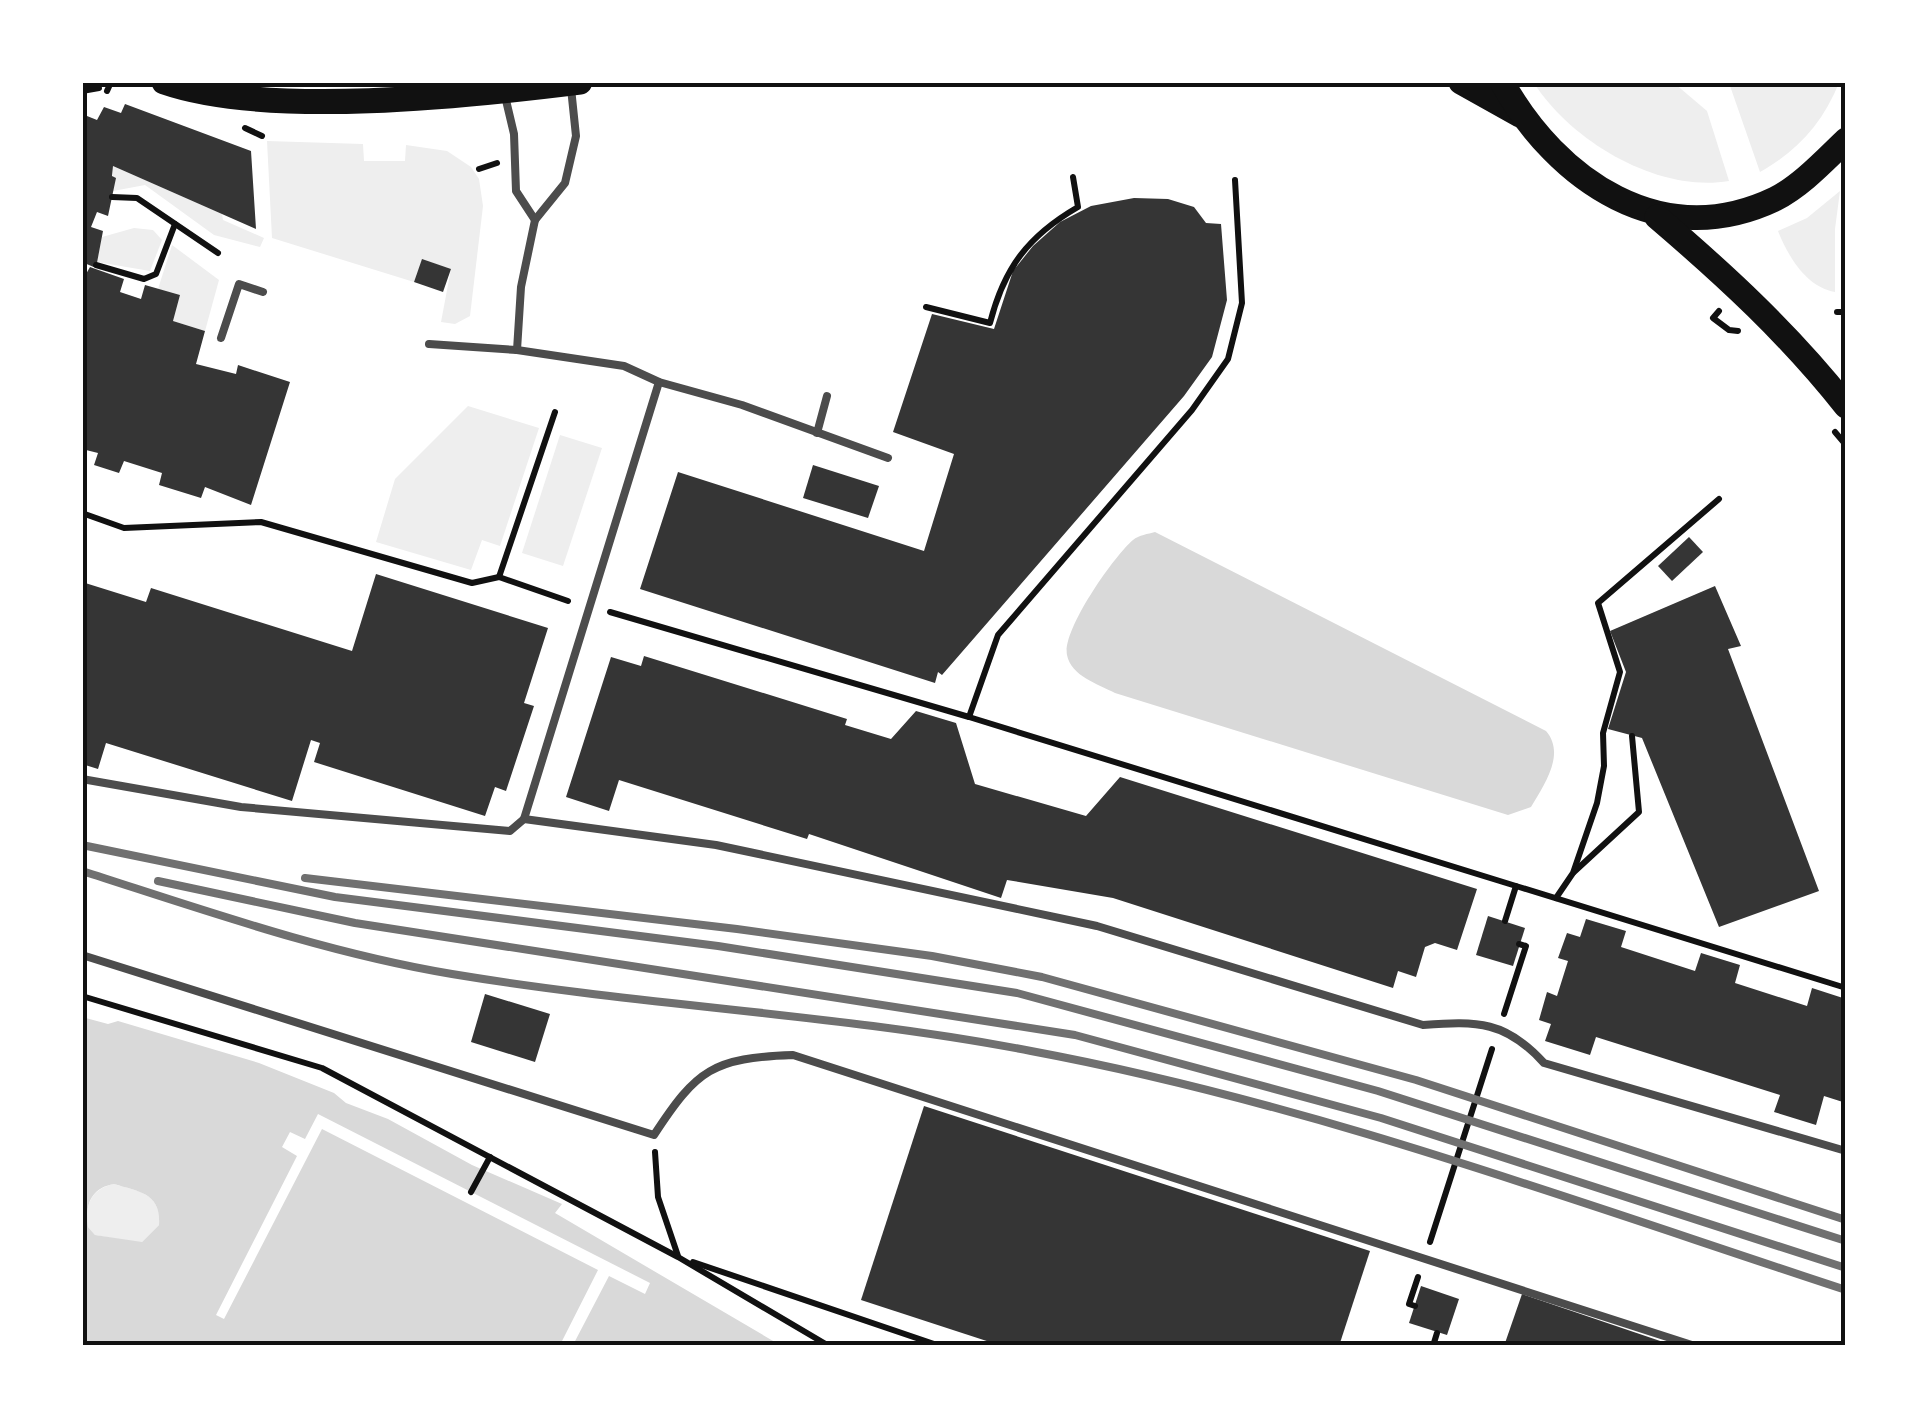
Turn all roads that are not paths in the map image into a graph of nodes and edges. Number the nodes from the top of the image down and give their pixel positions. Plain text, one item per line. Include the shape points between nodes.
1 (164, 82) edge
2 (580, 82) edge
3 (1462, 82) edge
4 (1502, 82) edge
5 (570, 84) edge
6 (504, 90) junction
7 (1520, 115) junction
8 (1846, 140) edge
9 (1656, 217) junction
10 (536, 220) junction
11 (263, 292) dead end
12 (221, 338) dead end
13 (429, 344) dead end
14 (517, 350) junction
15 (659, 382) junction
16 (828, 396) dead end
17 (1846, 406) edge
18 (816, 433) junction
19 (888, 458) dead end
20 (82, 779) edge
21 (524, 819) junction
22 (82, 955) edge
23 (1846, 1150) edge
24 (1694, 1346) edge

1 - 6 main road via 222,99 351,100
2 - 5 main road
3 - 7 main road
4 - 7 main road
5 - 6 main road
5 - 10 lane via 576,136 565,183
6 - 10 lane via 516,191
7 - 9 main road via 1572,168
8 - 9 main road via 1777,198 1723,216
9 - 17 main road via 1746,294
10 - 14 lane via 521,287
11 - 12 lane via 239,284
13 - 14 lane
14 - 15 lane via 624,366
15 - 18 lane
15 - 21 lane
16 - 18 lane
18 - 19 lane
20 - 21 lane via 242,807 360,818 510,831
21 - 23 lane via 716,845 1097,926 1423,1025 1470,1022 1518,1034 1544,1063
22 - 24 lane via 654,1135 687,1085 742,1057 793,1056

